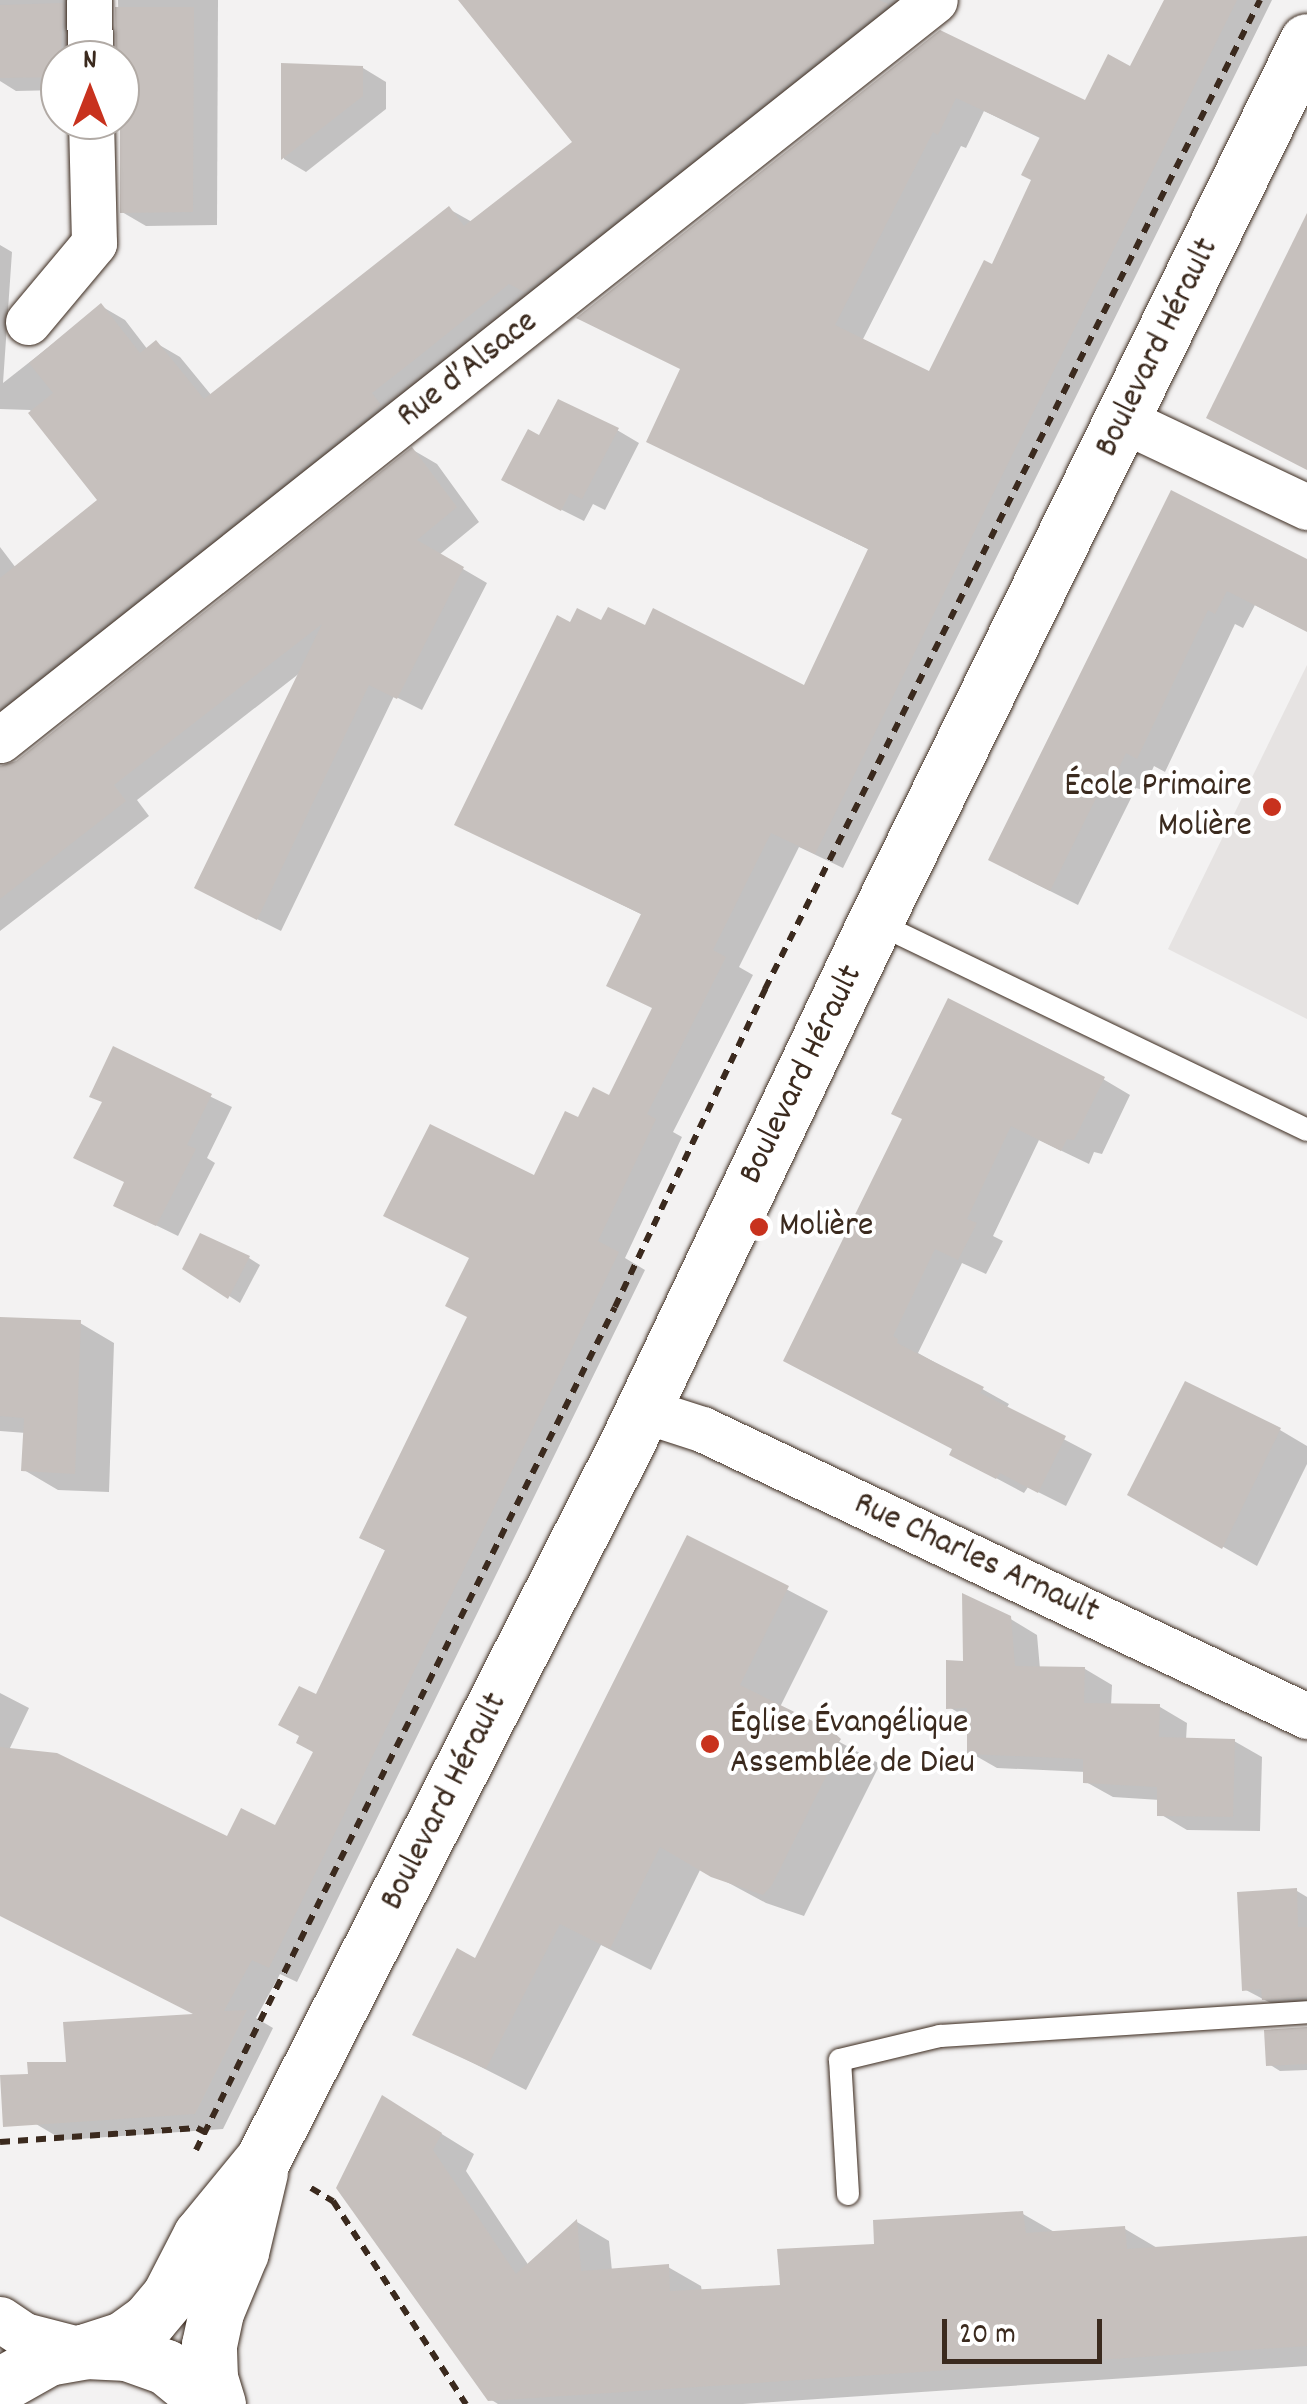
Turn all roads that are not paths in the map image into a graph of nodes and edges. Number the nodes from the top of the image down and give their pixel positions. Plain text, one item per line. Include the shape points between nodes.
1 (89, 0) edge
2 (935, 0) edge
3 (90, 40) edge
4 (1307, 41) edge
5 (91, 140) edge
6 (28, 322) dead end
7 (1124, 420) junction
8 (1307, 506) edge
9 (0, 740) edge
10 (875, 922) junction
11 (1307, 1130) edge
12 (643, 1410) junction
13 (1307, 1716) edge
14 (1307, 2012) edge
15 (263, 2159) junction
16 (848, 2194) dead end
17 (0, 2319) edge
18 (86, 2351) junction
19 (0, 2385) edge
20 (215, 2404) edge

1 - 3 street
2 - 9 street, Rue d’Alsace
4 - 7 main road, Boulevard Hérault
5 - 6 street via 94,243
7 - 8 street
7 - 10 main road, Boulevard Hérault
10 - 11 lane
10 - 12 main road, Boulevard Hérault
12 - 13 street, Rue Charles Arnault via 702,1429
12 - 15 main road, Boulevard Hérault
14 - 16 lane via 940,2036 840,2060
15 - 18 main road, Boulevard Hérault via 200,2236 169,2296 148,2320 122,2339
15 - 20 main road, Boulevard Hérault via 241,2252 216,2312 210,2345
17 - 18 street via 24,2335
18 - 19 main road via 48,2358
18 - 20 main road via 127,2354 166,2367

